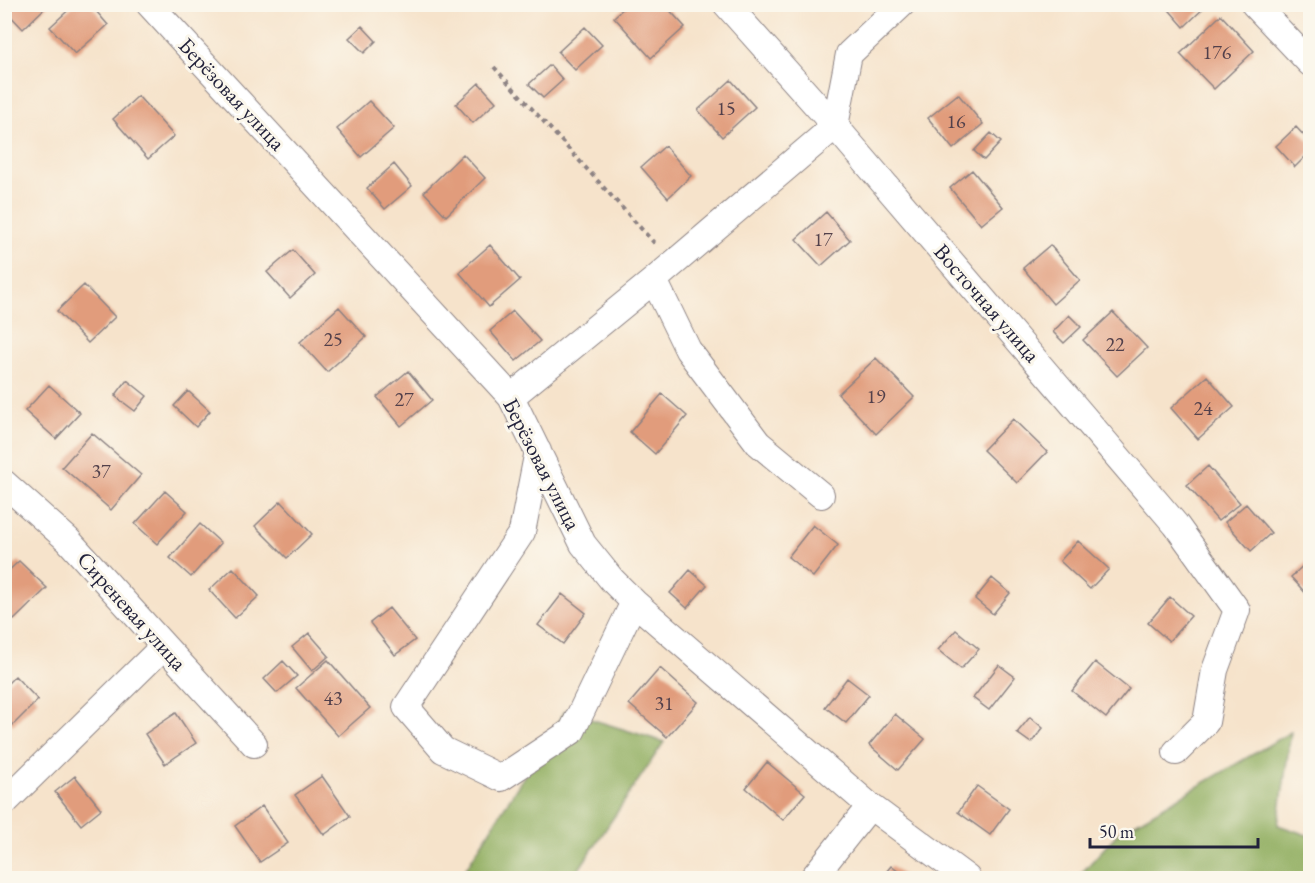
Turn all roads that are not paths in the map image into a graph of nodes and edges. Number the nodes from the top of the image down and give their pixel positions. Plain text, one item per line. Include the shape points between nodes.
1 (150, 4) edge
2 (726, 4) edge
3 (902, 4) edge
4 (1254, 4) edge
5 (1311, 63) edge
6 (835, 126) junction
7 (663, 272) junction
8 (511, 397) junction
9 (538, 451) junction
10 (4, 483) edge
11 (821, 495) dead end
12 (634, 602) junction
13 (164, 646) junction
14 (254, 744) dead end
15 (1176, 752) dead end
16 (4, 803) edge
17 (870, 807) junction
18 (813, 879) edge
19 (967, 879) edge

1 - 8 street, Берёзовая улица
2 - 6 street, Восточная улица
3 - 6 street via 849,54
4 - 5 street
6 - 7 street
6 - 15 street, Восточная улица via 1176,525 1237,610 1215,670 1206,722
7 - 8 street
7 - 11 street via 688,350 758,443
8 - 9 street, Берёзовая улица
9 - 12 street, Берёзовая улица via 583,544
9 - 12 street via 522,532 406,707 443,750 501,778 572,731
10 - 13 street, Сиреневая улица via 68,540
12 - 17 street, Берёзовая улица
13 - 14 street, Сиреневая улица
13 - 16 street
17 - 18 street
17 - 19 street, Берёзовая улица

